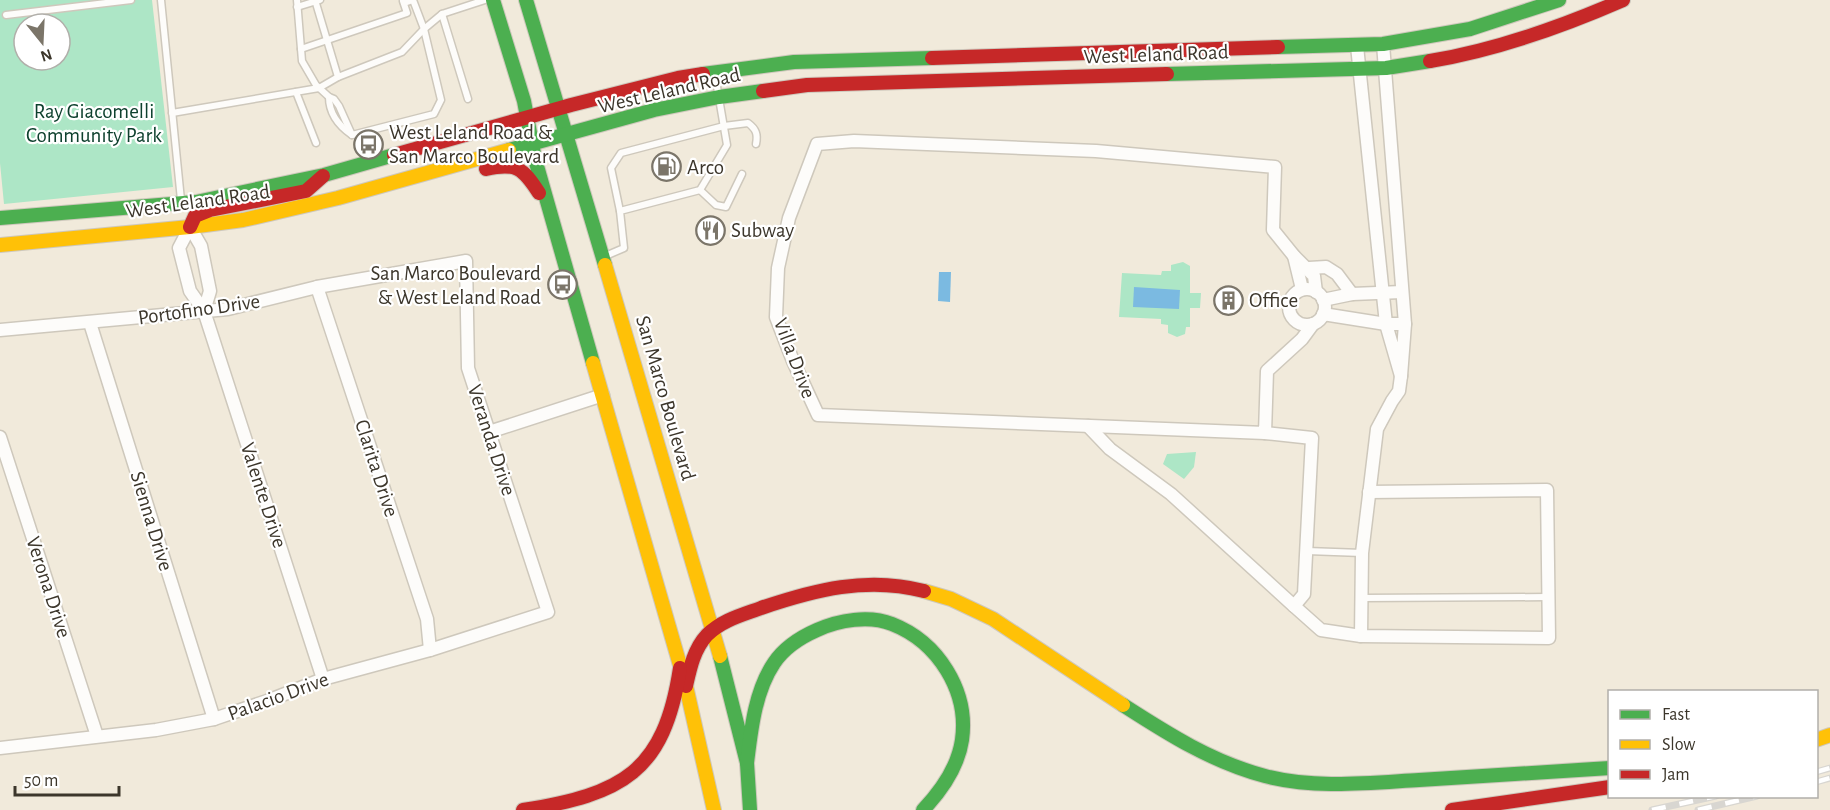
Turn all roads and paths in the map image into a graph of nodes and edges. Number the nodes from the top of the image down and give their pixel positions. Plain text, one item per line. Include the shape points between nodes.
1 (131, 0) edge
2 (161, 0) edge
3 (485, 0) edge
4 (493, 0) edge
5 (526, 0) edge
6 (1559, 0) edge
7 (1623, 0) edge
8 (317, 1) edge
9 (403, 1) edge
10 (297, 4) edge
11 (442, 14) junction
12 (6, 15) dead end
13 (424, 29) junction
14 (327, 40) junction
15 (1383, 44) junction
16 (1358, 46) junction
17 (301, 49) junction
18 (1386, 68) junction
19 (1359, 70) junction
20 (715, 72) junction
21 (338, 77) junction
22 (319, 88) junction
23 (296, 92) junction
24 (719, 97) junction
25 (468, 99) dead end
26 (559, 109) junction
27 (172, 113) junction
28 (527, 119) junction
29 (724, 126) junction
30 (567, 136) junction
31 (316, 143) dead end
32 (756, 144) dead end
33 (532, 145) junction
34 (742, 174) dead end
35 (324, 175) junction
36 (700, 189) junction
37 (338, 198) junction
38 (182, 204) junction
39 (550, 211) junction
40 (620, 211) junction
41 (0, 218) edge
42 (190, 227) junction
43 (54, 239) junction
44 (0, 245) edge
45 (1294, 256) junction
46 (603, 258) junction
47 (466, 261) joint
48 (1309, 268) junction
49 (318, 287) junction
50 (1302, 289) junction
51 (1382, 291) junction
52 (1402, 292) junction
53 (1352, 294) junction
54 (1320, 296) junction
55 (204, 311) junction
56 (1323, 314) junction
57 (90, 322) junction
58 (1313, 324) junction
59 (1386, 324) junction
60 (1405, 324) junction
61 (0, 330) edge
62 (1401, 376) junction
63 (603, 395) junction
64 (1088, 426) junction
65 (489, 432) junction
66 (1264, 433) junction
67 (0, 437) edge
68 (1368, 492) junction
69 (1307, 552) junction
70 (1362, 553) junction
71 (1548, 597) junction
72 (1362, 598) junction
73 (1293, 606) junction
74 (548, 612) joint
75 (713, 630) junction
76 (1361, 636) junction
77 (430, 650) junction
78 (680, 667) junction
79 (323, 679) junction
80 (686, 686) junction
81 (214, 719) junction
82 (98, 736) junction
83 (0, 748) edge
84 (747, 763) junction
85 (1608, 768) edge
86 (1608, 787) edge
87 (523, 810) edge
88 (714, 810) edge
89 (750, 810) edge
90 (923, 810) edge
91 (1452, 810) edge

1 - 12 lane
2 - 27 lane
3 - 11 lane
4 - 28 main road
5 - 26 main road, San Marco Boulevard
6 - 15 main road, West Leland Road via 1470,29
7 - 18 main road, West Leland Road via 1536,35 1463,55
8 - 10 lane
8 - 14 lane
9 - 13 lane via 413,0
9 - 14 lane via 407,13
10 - 17 lane
11 - 13 lane
11 - 25 lane
13 - 21 lane via 402,52
13 - 22 lane via 441,100 434,114 352,135 339,106
14 - 17 lane
14 - 21 lane
15 - 16 main road, West Leland Road
15 - 18 street
16 - 19 street
16 - 20 main road, West Leland Road via 794,62
17 - 22 lane via 302,61
18 - 19 main road, West Leland Road
18 - 52 street
19 - 24 main road, West Leland Road via 807,85
19 - 51 street
20 - 24 lane
20 - 26 main road, West Leland Road
21 - 22 lane
22 - 23 lane
23 - 27 lane
23 - 31 lane
24 - 29 lane
24 - 30 main road, West Leland Road via 654,110
26 - 28 main road, West Leland Road
26 - 30 main road, San Marco Boulevard
27 - 38 lane
28 - 33 main road
28 - 35 main road, West Leland Road
29 - 32 lane via 748,123 755,128
29 - 36 lane via 727,145
29 - 40 lane via 621,153 611,168
30 - 33 main road, West Leland Road
30 - 46 main road, San Marco Boulevard
33 - 37 main road, West Leland Road
33 - 39 main road
34 - 36 lane via 726,207 716,205
35 - 38 main road, West Leland Road
35 - 42 main road via 306,192 210,210 195,216
36 - 40 lane
37 - 39 main road via 404,190 508,164 528,176
37 - 42 main road, West Leland Road via 243,220
38 - 41 main road, West Leland Road
38 - 43 main road via 170,216 155,221 79,228
39 - 63 main road
40 - 46 lane via 624,248
42 - 43 main road, West Leland Road
42 - 55 street, Valente Drive via 201,246 210,291
42 - 55 street, Valente Drive via 179,248 190,291
43 - 44 main road, West Leland Road
45 - 48 street, Villa Drive
45 - 50 street, Villa Drive
45 - 64 street, Villa Drive via 1273,230 1275,167 1085,150 854,141 817,144 789,218 778,268 776,317 818,415
46 - 75 main road, San Marco Boulevard
47 - 49 street, Portofino Drive
47 - 65 street, Veranda Drive via 468,368
48 - 53 street via 1326,267 1337,274
48 - 54 street
49 - 55 street, Portofino Drive
49 - 77 street, Clarita Drive via 427,619
50 - 54 street
50 - 58 street via 1290,299 1290,314 1296,322
51 - 52 street
51 - 53 street
51 - 59 street
52 - 60 street
53 - 54 street
54 - 56 street
55 - 57 street, Portofino Drive
55 - 79 street, Valente Drive
56 - 58 street
56 - 59 street
57 - 61 street, Portofino Drive
57 - 81 street, Sienna Drive
58 - 66 street via 1267,371
59 - 60 street
59 - 62 street
60 - 62 street
62 - 68 street via 1399,391 1377,429
63 - 65 street
63 - 78 main road
64 - 66 street, Villa Drive
64 - 73 street
65 - 74 street, Veranda Drive
66 - 69 street, Villa Drive via 1312,438
67 - 82 street, Verona Drive
68 - 70 street
68 - 71 street via 1547,490
69 - 70 lane
69 - 73 street via 1304,594
70 - 72 street
71 - 72 lane
71 - 76 street via 1549,638
72 - 76 street
73 - 76 street via 1321,630
74 - 77 street, Palacio Drive
75 - 80 main road via 692,656
75 - 84 main road, San Marco Boulevard
75 - 85 main road via 734,618 811,591 841,585 905,586 937,593 993,619 1170,736 1209,757 1263,776 1290,782 1346,784
77 - 79 street, Palacio Drive
78 - 80 main road
78 - 87 main road via 671,716 662,737 634,772 594,795
79 - 81 street, Palacio Drive
80 - 88 main road
81 - 82 street, Palacio Drive
82 - 83 street, Palacio Drive
84 - 89 main road, San Marco Boulevard
84 - 90 main road via 751,726 765,682 774,663 789,647 805,634 844,621 889,623 923,640 947,668 961,703 962,737 955,764 938,795
86 - 91 main road

